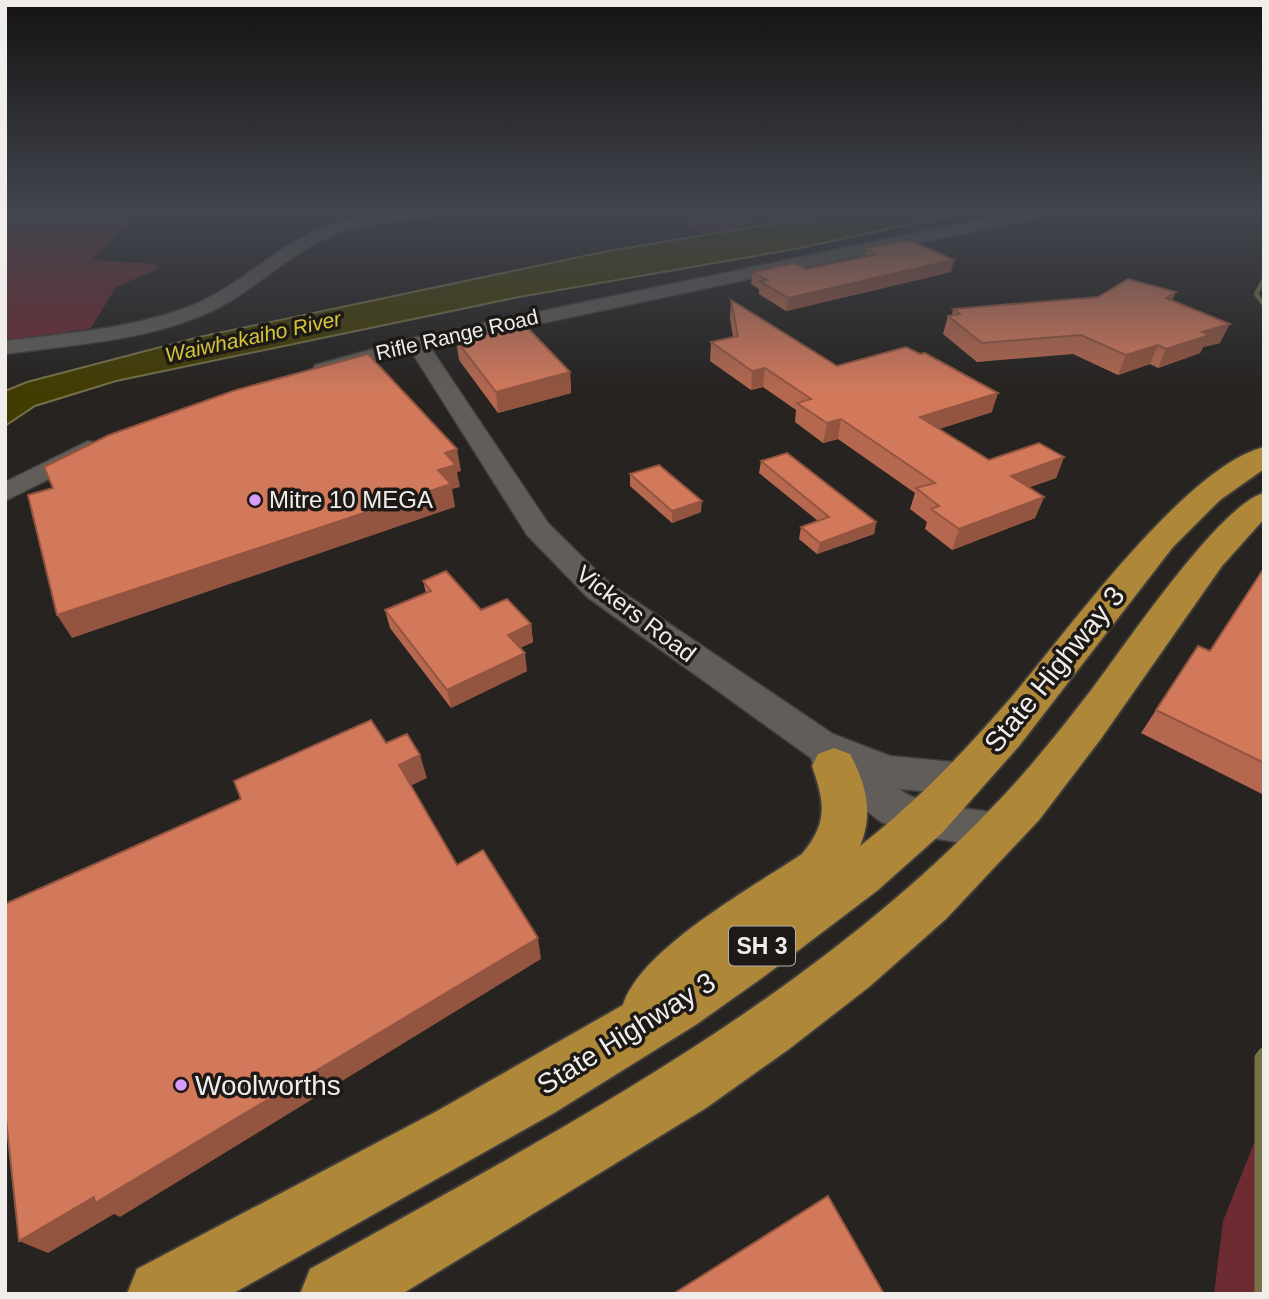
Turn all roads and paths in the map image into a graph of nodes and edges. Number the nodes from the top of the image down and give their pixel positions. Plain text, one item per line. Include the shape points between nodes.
1 (262, 271) edge
2 (767, 271) edge
3 (417, 344) junction
4 (5, 348) edge
5 (299, 377) edge
6 (110, 440) edge
7 (1264, 456) edge
8 (5, 493) edge
9 (1264, 502) edge
10 (827, 756) junction
11 (964, 779) junction
12 (925, 819) junction
13 (1000, 831) junction
14 (616, 1042) junction
15 (162, 1294) edge
16 (335, 1294) edge

1 - 4 street via 227,295 184,315
2 - 3 street, Rifle Range Road
3 - 5 street, Rifle Range Road
3 - 10 street, Vickers Road via 537,528 574,568
6 - 8 street
7 - 11 highway, State Highway 3 / SH 3 via 1204,498 1175,526
9 - 13 highway, SH 3 via 1194,581 1066,756
10 - 11 street, Vickers Road via 888,772
10 - 12 street, Vickers Road via 896,810
10 - 14 highway via 845,790 844,830 834,852 819,869 695,957
11 - 12 highway, State Highway 3 / SH 3
12 - 13 street, Vickers Road
12 - 14 highway, State Highway 3 / SH 3 via 829,901
13 - 16 highway, SH 3 via 888,939 721,1063 550,1171
14 - 15 highway, State Highway 3 / SH 3

